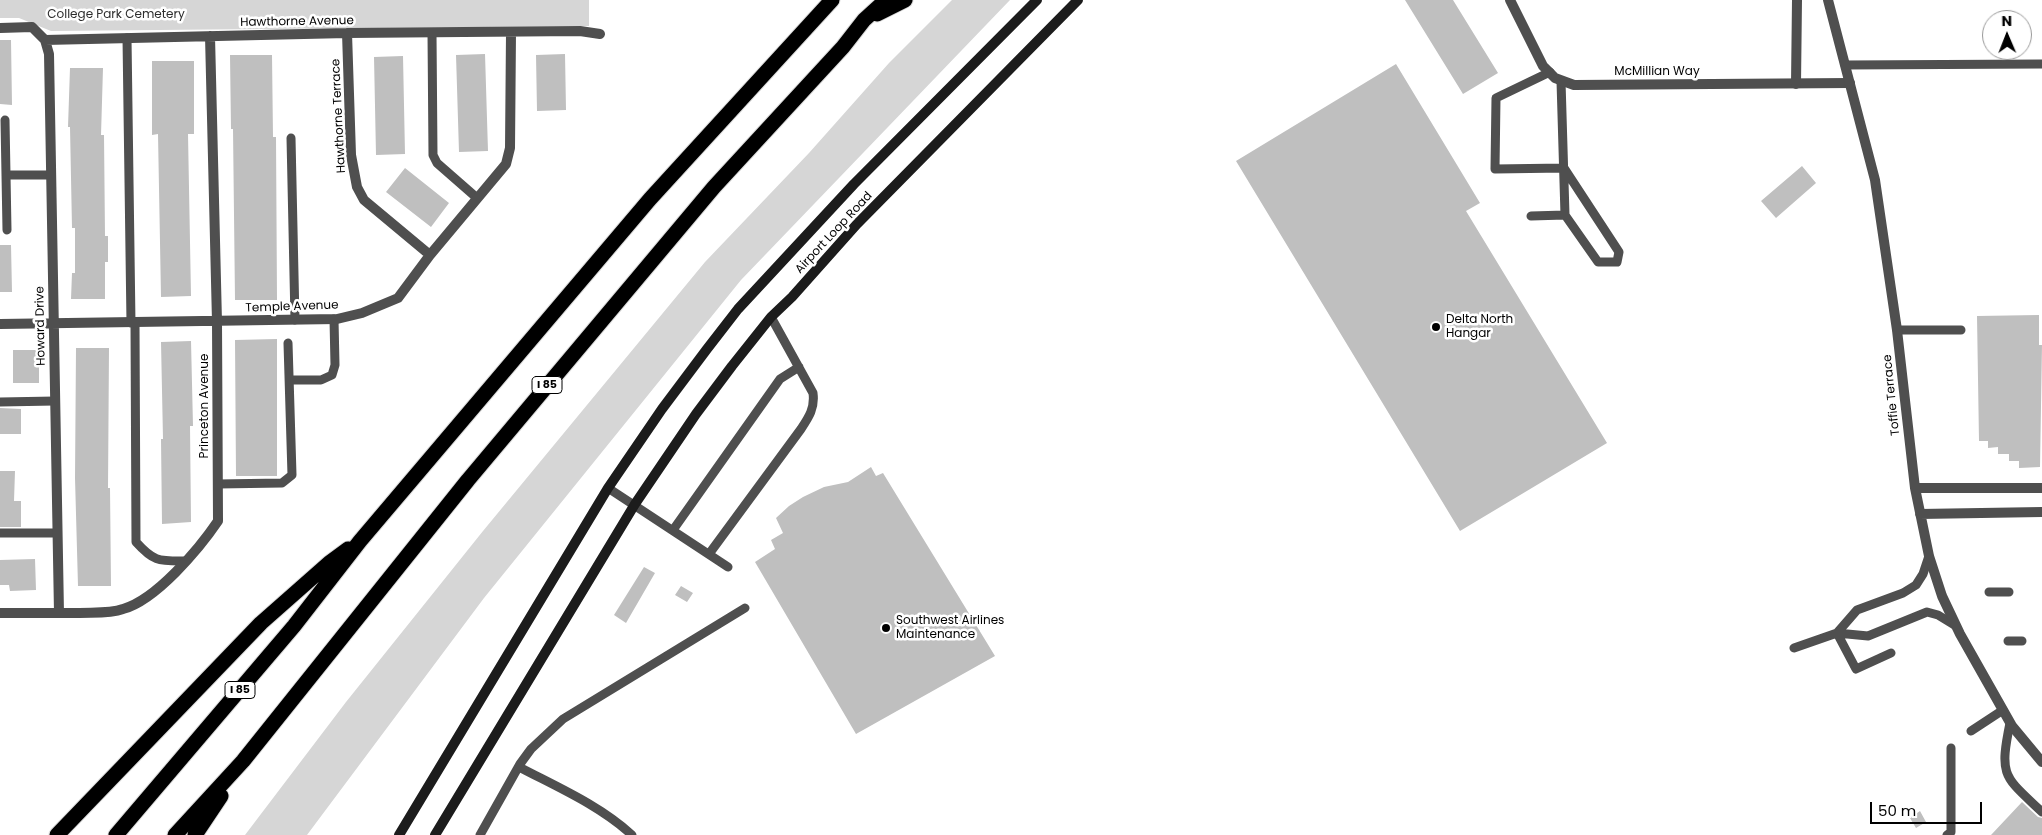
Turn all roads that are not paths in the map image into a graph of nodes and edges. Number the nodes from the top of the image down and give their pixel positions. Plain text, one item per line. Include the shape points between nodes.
1 (832, 0) edge
2 (886, 0) edge
3 (905, 0) edge
4 (1037, 0) edge
5 (1078, 0) edge
6 (1510, 0) edge
7 (1797, 0) edge
8 (1828, 0) edge
9 (864, 20) junction
10 (0, 28) edge
11 (432, 33) junction
12 (511, 33) junction
13 (347, 34) junction
14 (600, 34) dead end
15 (210, 36) junction
16 (127, 38) junction
17 (45, 40) junction
18 (2042, 64) edge
19 (1845, 65) junction
20 (1550, 72) junction
21 (1561, 81) junction
22 (1850, 83) junction
23 (1796, 84) junction
24 (5, 120) dead end
25 (291, 138) dead end
26 (1564, 168) junction
27 (6, 175) junction
28 (52, 175) junction
29 (477, 198) junction
30 (1565, 215) junction
31 (1530, 216) dead end
32 (7, 230) dead end
33 (430, 255) junction
34 (771, 317) junction
35 (334, 319) junction
36 (295, 320) junction
37 (217, 322) junction
38 (54, 323) junction
39 (133, 323) junction
40 (0, 324) edge
41 (1897, 330) junction
42 (1961, 330) dead end
43 (288, 343) dead end
44 (799, 368) junction
45 (290, 380) junction
46 (55, 401) junction
47 (0, 402) edge
48 (218, 484) junction
49 (608, 488) junction
50 (1915, 488) junction
51 (2042, 488) edge
52 (635, 504) junction
53 (2042, 512) edge
54 (1920, 514) junction
55 (673, 530) junction
56 (0, 533) edge
57 (58, 533) junction
58 (360, 542) junction
59 (709, 554) junction
60 (1929, 556) junction
61 (184, 561) junction
62 (728, 567) dead end
63 (1989, 592) dead end
64 (2009, 592) dead end
65 (745, 608) dead end
66 (0, 613) edge
67 (59, 613) junction
68 (1956, 626) junction
69 (1837, 632) junction
70 (2008, 641) dead end
71 (2022, 641) dead end
72 (1794, 648) dead end
73 (1891, 653) dead end
74 (2003, 710) junction
75 (2010, 723) junction
76 (1971, 731) dead end
77 (1951, 748) dead end
78 (243, 761) junction
79 (2042, 762) edge
80 (518, 767) junction
81 (2042, 812) edge
82 (57, 835) edge
83 (116, 835) edge
84 (175, 835) edge
85 (195, 835) edge
86 (399, 835) edge
87 (435, 835) edge
88 (480, 835) edge
89 (632, 835) edge
90 (1948, 835) edge

1 - 58 highway, I 85 via 650,199
2 - 9 highway, I 85
3 - 9 highway
4 - 49 main road, Airport Loop Road via 854,184 738,309 662,409
5 - 34 main road, Airport Loop Road via 857,224
6 - 20 street, McMillian Way via 1543,66
7 - 23 street
8 - 19 street, Toffie Terrace
9 - 78 highway, I 85 via 837,54 714,187 468,480
10 - 17 street via 32,27
11 - 12 street, Hawthorne Avenue
11 - 13 street, Hawthorne Avenue
11 - 29 lane via 433,155
12 - 14 street, Hawthorne Avenue via 580,31
12 - 29 street, Temple Avenue via 510,148 506,164
13 - 15 street, Hawthorne Avenue
13 - 33 street, Hawthorne Terrace via 351,155 357,187 364,200
15 - 16 street, Hawthorne Avenue
15 - 37 street, Princeton Avenue
16 - 17 street, Hawthorne Avenue
16 - 39 lane
17 - 28 street, Howard Drive via 49,54
18 - 19 lane
19 - 22 street, Toffie Terrace
20 - 21 street, McMillian Way
20 - 26 lane via 1496,98 1495,169
21 - 23 street, McMillian Way via 1574,85
21 - 26 lane
22 - 23 street, McMillian Way
22 - 41 street, Toffie Terrace via 1875,180
24 - 27 lane
25 - 36 lane
26 - 30 lane
26 - 30 lane via 1619,252 1617,262 1598,262
27 - 28 lane
27 - 32 lane
28 - 38 street, Howard Drive
29 - 33 street, Temple Avenue
30 - 31 lane
33 - 35 street, Temple Avenue via 398,298 362,313
34 - 44 lane
34 - 52 main road, Airport Loop Road via 696,414
35 - 36 street, Temple Avenue
35 - 45 lane via 335,365 332,375 321,380
36 - 37 street, Temple Avenue
37 - 39 street, Temple Avenue
37 - 48 street, Princeton Avenue
38 - 39 street, Temple Avenue
38 - 40 street, Temple Avenue
38 - 46 street, Howard Drive
39 - 61 lane via 136,542 158,561
41 - 42 lane
41 - 50 street, Toffie Terrace
43 - 45 lane
44 - 55 lane via 780,379
44 - 59 lane via 813,393 815,404 811,414
45 - 48 lane via 292,475 282,483
46 - 47 lane
46 - 57 street, Howard Drive
48 - 61 street, Princeton Avenue via 218,521
49 - 52 lane
49 - 86 main road, Airport Loop Road
50 - 51 street
50 - 54 street, Toffie Terrace
52 - 55 lane
52 - 87 main road, Airport Loop Road
53 - 54 street
54 - 60 street, Toffie Terrace
55 - 59 lane
56 - 57 lane
57 - 67 street, Howard Drive
58 - 82 highway via 329,563 261,623
58 - 83 highway, I 85 via 294,626
59 - 62 lane
60 - 68 street, Toffie Terrace
60 - 69 lane via 1916,585 1857,610
61 - 67 street, Princeton Avenue via 162,586 143,601 124,609
63 - 64 lane
65 - 80 lane via 574,712 546,734
66 - 67 street, Princeton Avenue
68 - 69 lane via 1938,614 1927,612 1868,636
68 - 74 street, Toffie Terrace
69 - 72 lane
69 - 73 lane via 1856,669
70 - 71 lane
74 - 75 street, Toffie Terrace
74 - 76 lane
75 - 79 street, Toffie Terrace
75 - 81 lane via 2005,771 2014,785
77 - 90 lane via 1951,832
78 - 84 highway, I 85
78 - 85 highway
80 - 88 lane
80 - 89 lane via 593,807

